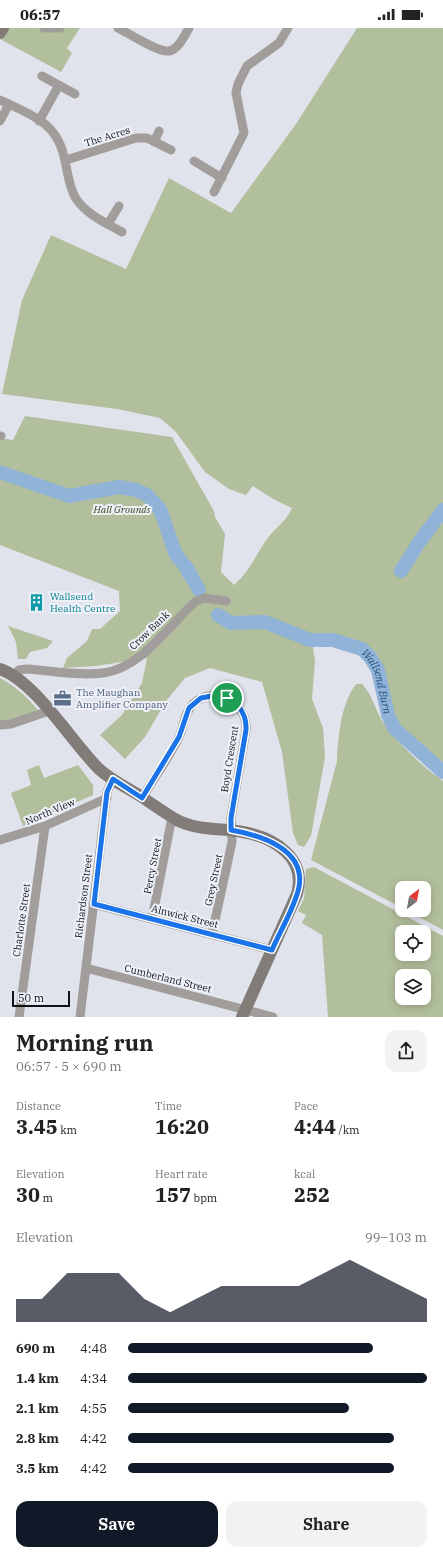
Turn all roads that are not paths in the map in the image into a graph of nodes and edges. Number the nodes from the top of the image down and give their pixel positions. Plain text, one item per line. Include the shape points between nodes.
1 (3, 28) edge
2 (44, 28) edge
3 (60, 28) edge
4 (118, 28) edge
5 (189, 28) edge
6 (288, 28) edge
7 (0, 33) edge
8 (42, 76) dead end
9 (59, 85) junction
10 (75, 94) dead end
11 (4, 102) edge
12 (0, 121) edge
13 (40, 121) junction
14 (159, 131) dead end
15 (154, 142) junction
16 (171, 150) dead end
17 (66, 160) junction
18 (194, 161) dead end
19 (222, 178) junction
20 (214, 192) dead end
21 (119, 206) dead end
22 (108, 224) junction
23 (122, 232) dead end
24 (226, 601) dead end
25 (0, 668) edge
26 (14, 674) junction
27 (49, 711) junction
28 (0, 725) edge
29 (113, 779) junction
30 (107, 798) junction
31 (142, 798) junction
32 (172, 817) junction
33 (45, 826) junction
34 (231, 830) junction
35 (0, 840) edge
36 (94, 904) junction
37 (152, 919) junction
38 (212, 934) junction
39 (272, 950) junction
40 (86, 968) junction
41 (244, 1013) edge
42 (19, 1017) edge
43 (80, 1017) edge
44 (273, 1017) edge

1 - 7 street
2 - 3 street
4 - 5 street via 161,50 169,51 178,46
6 - 19 street via 279,43 247,66 238,84 236,93 244,133
8 - 9 street
9 - 10 street
9 - 13 street
11 - 12 street
11 - 13 street
13 - 17 street via 47,126 60,144
14 - 15 street
15 - 16 street, The Acres
15 - 17 street, The Acres via 147,138 136,138
17 - 22 street via 71,187 76,198 94,216
18 - 19 street
19 - 20 street
21 - 22 street
22 - 23 street
24 - 26 street, Crow Bank via 204,598 196,601 140,656 113,670 93,673 27,669
25 - 26 street
26 - 27 street
27 - 28 street via 11,724
27 - 29 street via 93,762
29 - 30 street, Richardson Street via 108,788
29 - 31 street
30 - 33 street, North View
30 - 36 street, Richardson Street
31 - 32 street
31 - 34 street, Boyd Crescent via 179,737 189,708 206,696 217,695 227,698 243,712 246,725
32 - 34 street via 194,826
32 - 37 street, Percy Street
33 - 35 street, North View
33 - 42 street, Charlotte Street
34 - 38 street, Grey Street via 232,842
34 - 39 street via 252,834 276,845 286,852 297,866 300,876 297,894
36 - 37 street, Alnwick Street
36 - 40 street, Richardson Street
37 - 38 street, Alnwick Street
38 - 39 street, Alnwick Street
39 - 41 street
40 - 41 street, Cumberland Street
40 - 43 street, Richardson Street
41 - 44 street, Cumberland Street

